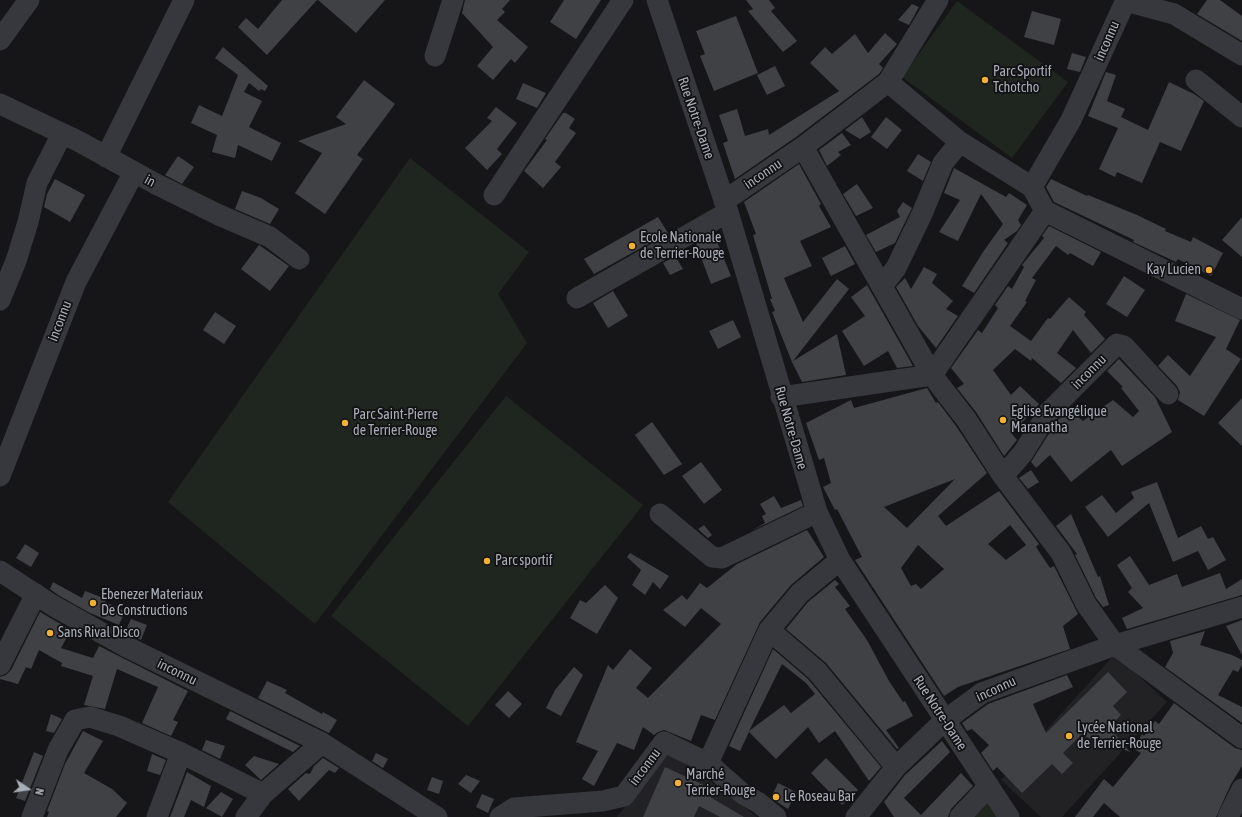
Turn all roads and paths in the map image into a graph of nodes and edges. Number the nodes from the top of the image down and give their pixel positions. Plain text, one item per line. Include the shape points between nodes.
1 (29, 0) edge
2 (184, 0) edge
3 (453, 0) edge
4 (623, 0) edge
5 (938, 0) edge
6 (1126, 0) edge
7 (658, 4) edge
8 (0, 40) edge
9 (1242, 55) edge
10 (435, 56) dead end
11 (1196, 80) dead end
12 (888, 82) junction
13 (0, 104) edge
14 (1242, 117) edge
15 (62, 134) junction
16 (960, 142) junction
17 (803, 146) junction
18 (106, 157) junction
19 (134, 172) junction
20 (1032, 187) junction
21 (494, 195) dead end
22 (726, 206) junction
23 (1045, 211) junction
24 (299, 259) dead end
25 (882, 286) junction
26 (576, 298) dead end
27 (0, 300) edge
28 (1242, 309) edge
29 (932, 375) junction
30 (1168, 394) dead end
31 (782, 397) junction
32 (0, 476) edge
33 (1004, 476) junction
34 (817, 512) junction
35 (660, 514) dead end
36 (840, 560) junction
37 (0, 571) edge
38 (36, 594) junction
39 (1242, 607) edge
40 (768, 630) junction
41 (1115, 645) junction
42 (0, 665) edge
43 (944, 721) junction
44 (1242, 738) edge
45 (322, 743) junction
46 (181, 753) junction
47 (708, 763) junction
48 (896, 767) junction
49 (989, 786) junction
50 (1242, 789) edge
51 (263, 794) junction
52 (600, 809) edge
53 (32, 817) edge
54 (157, 817) edge
55 (246, 817) edge
56 (431, 817) edge
57 (437, 817) edge
58 (500, 817) edge
59 (776, 817) edge
60 (856, 817) edge
61 (960, 817) edge
62 (1009, 817) edge
63 (1228, 817) edge

1 - 8 street
2 - 18 street
3 - 10 street
4 - 21 street
5 - 12 street, inconnu
6 - 9 street, inconnu via 1174,14
6 - 20 street, inconnu via 1071,120
7 - 22 street, Rue Notre-Dame
11 - 14 street
12 - 16 street
12 - 17 street, inconnu
13 - 15 street, in
15 - 18 street, in
15 - 27 street via 37,182 16,261
16 - 20 street
16 - 25 street via 943,163 896,268
17 - 22 street, inconnu
17 - 25 street
18 - 19 street, in
19 - 24 street, in via 219,215 270,237
19 - 32 street, inconnu via 76,282
20 - 23 street
22 - 26 street, inconnu
22 - 31 street, Rue Notre-Dame
23 - 28 street
23 - 29 street
25 - 29 street
29 - 31 street
29 - 33 street via 966,419
30 - 33 street, inconnu via 1124,346 1117,344 1048,413 1023,453
31 - 34 street, Rue Notre-Dame
33 - 41 street via 1061,553 1086,604
34 - 35 street via 722,558 712,557
34 - 36 street, Rue Notre-Dame
36 - 40 street via 800,593
36 - 43 street, Rue Notre-Dame
37 - 38 street, inconnu
38 - 42 street
38 - 45 street, inconnu via 125,646
39 - 41 street, inconnu
40 - 47 street
40 - 48 street via 817,671
41 - 43 street, inconnu via 982,693
41 - 44 street
43 - 48 street, inconnu
43 - 49 street, Rue Notre-Dame
45 - 51 street
45 - 57 street, inconnu
46 - 51 street
46 - 53 street via 119,726 90,718 75,720 58,750
46 - 54 street
47 - 52 street, inconnu via 664,742 624,796
47 - 59 street, inconnu via 743,794
48 - 60 street, inconnu
49 - 61 street
49 - 62 street, Rue Notre-Dame
50 - 63 street
51 - 55 street
52 - 58 street, inconnu via 514,808
56 - 57 street, inconnu

